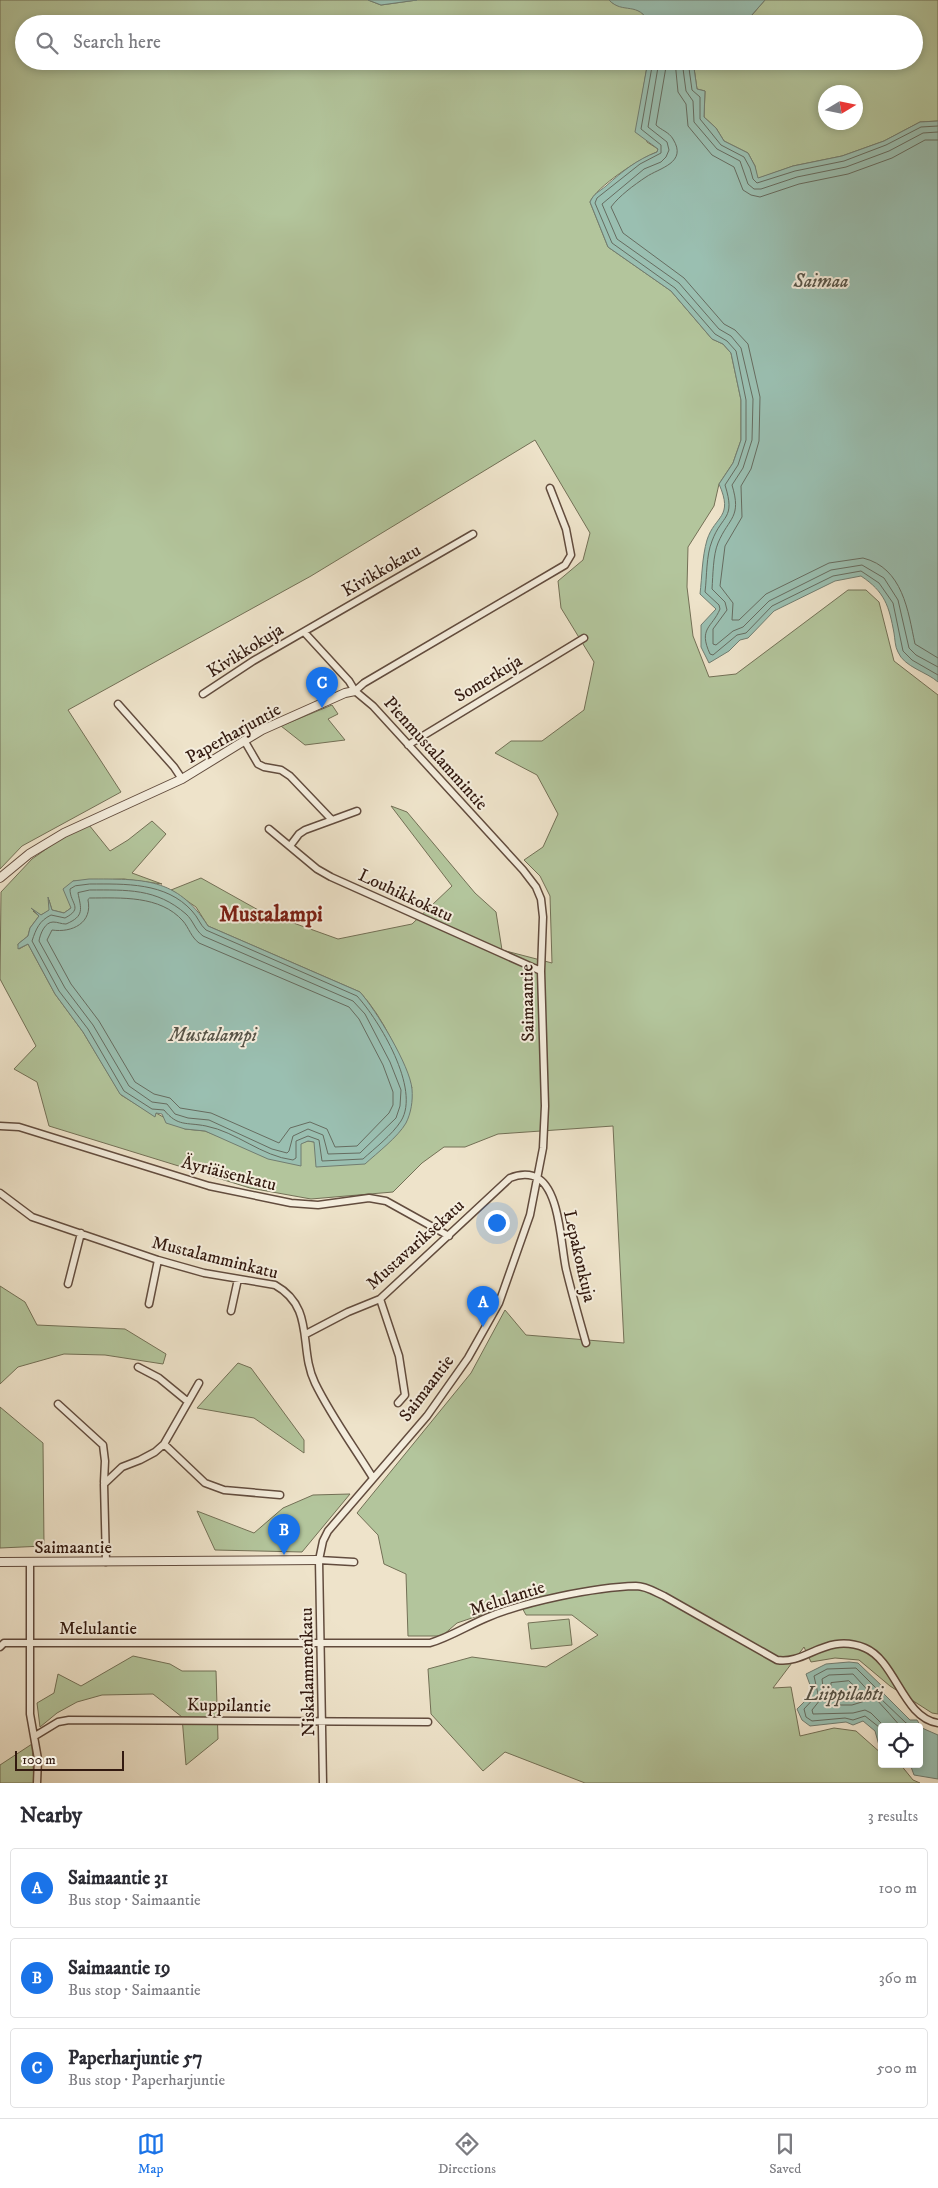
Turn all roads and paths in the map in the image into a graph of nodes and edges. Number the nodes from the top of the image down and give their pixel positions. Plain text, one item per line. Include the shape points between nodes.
1 (550, 488) dead end
2 (473, 534) dead end
3 (304, 632) junction
4 (584, 638) dead end
5 (355, 691) junction
6 (203, 694) dead end
7 (118, 704) dead end
8 (244, 740) junction
9 (408, 745) junction
10 (182, 779) junction
11 (357, 811) dead end
12 (332, 820) junction
13 (269, 829) dead end
14 (290, 846) junction
15 (0, 878) edge
16 (540, 899) joint
17 (541, 971) junction
18 (0, 1126) edge
19 (539, 1178) junction
20 (0, 1193) edge
21 (82, 1234) junction
22 (449, 1236) junction
23 (158, 1260) junction
24 (238, 1278) junction
25 (68, 1284) dead end
26 (380, 1299) junction
27 (150, 1304) dead end
28 (231, 1311) dead end
29 (306, 1334) junction
30 (586, 1343) dead end
31 (138, 1367) dead end
32 (199, 1383) dead end
33 (187, 1401) junction
34 (398, 1403) dead end
35 (58, 1404) dead end
36 (164, 1444) junction
37 (372, 1478) junction
38 (104, 1484) junction
39 (280, 1495) dead end
40 (319, 1560) junction
41 (0, 1562) edge
42 (30, 1562) junction
43 (106, 1562) junction
44 (354, 1562) dead end
45 (30, 1643) junction
46 (322, 1643) junction
47 (0, 1647) edge
48 (323, 1721) junction
49 (428, 1722) dead end
50 (938, 1723) edge
51 (35, 1736) junction
52 (37, 1783) edge
53 (322, 1783) edge

1 - 5 street, Paperharjuntie via 566,529 571,555 566,565
2 - 3 street, Kivikkokatu
3 - 5 street, Pienmustalammintie
3 - 6 street, Kivikkokuja
4 - 9 street, Somerkuja
5 - 8 street, Paperharjuntie
5 - 9 street, Pienmustalammintie
7 - 10 street
8 - 10 street, Paperharjuntie
8 - 12 street via 258,764 290,776
9 - 16 street, Pienmustalammintie via 523,870 536,887
10 - 15 street, Paperharjuntie via 64,833 29,854
11 - 12 street
12 - 14 street via 305,830
13 - 14 street, Louhikkokatu
14 - 17 street, Louhikkokatu via 331,877
16 - 17 street, Saimaantie via 543,917
17 - 19 street, Saimaantie via 545,1106
18 - 22 street, Äyriäisenkatu via 19,1127 238,1193 318,1205 369,1198 386,1200
19 - 22 street, Mustavariksekatu via 518,1174 510,1178
19 - 30 street, Lepakonkuja via 552,1200
19 - 37 street, Saimaantie via 509,1276 488,1324 449,1387
20 - 21 street, Mustalamminkatu via 32,1217
21 - 23 street, Mustalamminkatu
21 - 25 street
22 - 26 street, Mustavariksekatu
23 - 24 street, Mustalamminkatu via 204,1273
23 - 27 street
24 - 28 street
24 - 29 street, Mustalamminkatu via 275,1284 288,1292
26 - 29 street, Mustavariksekatu
26 - 34 street via 404,1375 405,1395
29 - 37 street, Mustalamminkatu via 312,1376
31 - 33 street via 159,1378
32 - 33 street
33 - 36 street
35 - 38 street via 103,1446
36 - 38 street via 140,1460 122,1467
36 - 39 street via 206,1483 224,1490
37 - 40 street, Saimaantie via 328,1531
38 - 43 street
40 - 43 street, Saimaantie
40 - 44 street
40 - 46 street, Niskalammenkatu
41 - 42 street, Saimaantie
42 - 43 street, Saimaantie
42 - 45 street
45 - 46 street, Melulantie
45 - 47 street, Melulantie via 4,1643
45 - 51 street via 30,1714
46 - 48 street, Niskalammenkatu
46 - 50 street, Melulantie via 430,1643 487,1617 522,1606 637,1586 664,1596 776,1660 793,1660 819,1647 841,1643 865,1648 880,1657 924,1719
48 - 49 street, Kuppilantie
48 - 51 street, Kuppilantie via 69,1720 58,1722
48 - 53 street, Niskalammenkatu
51 - 52 street

